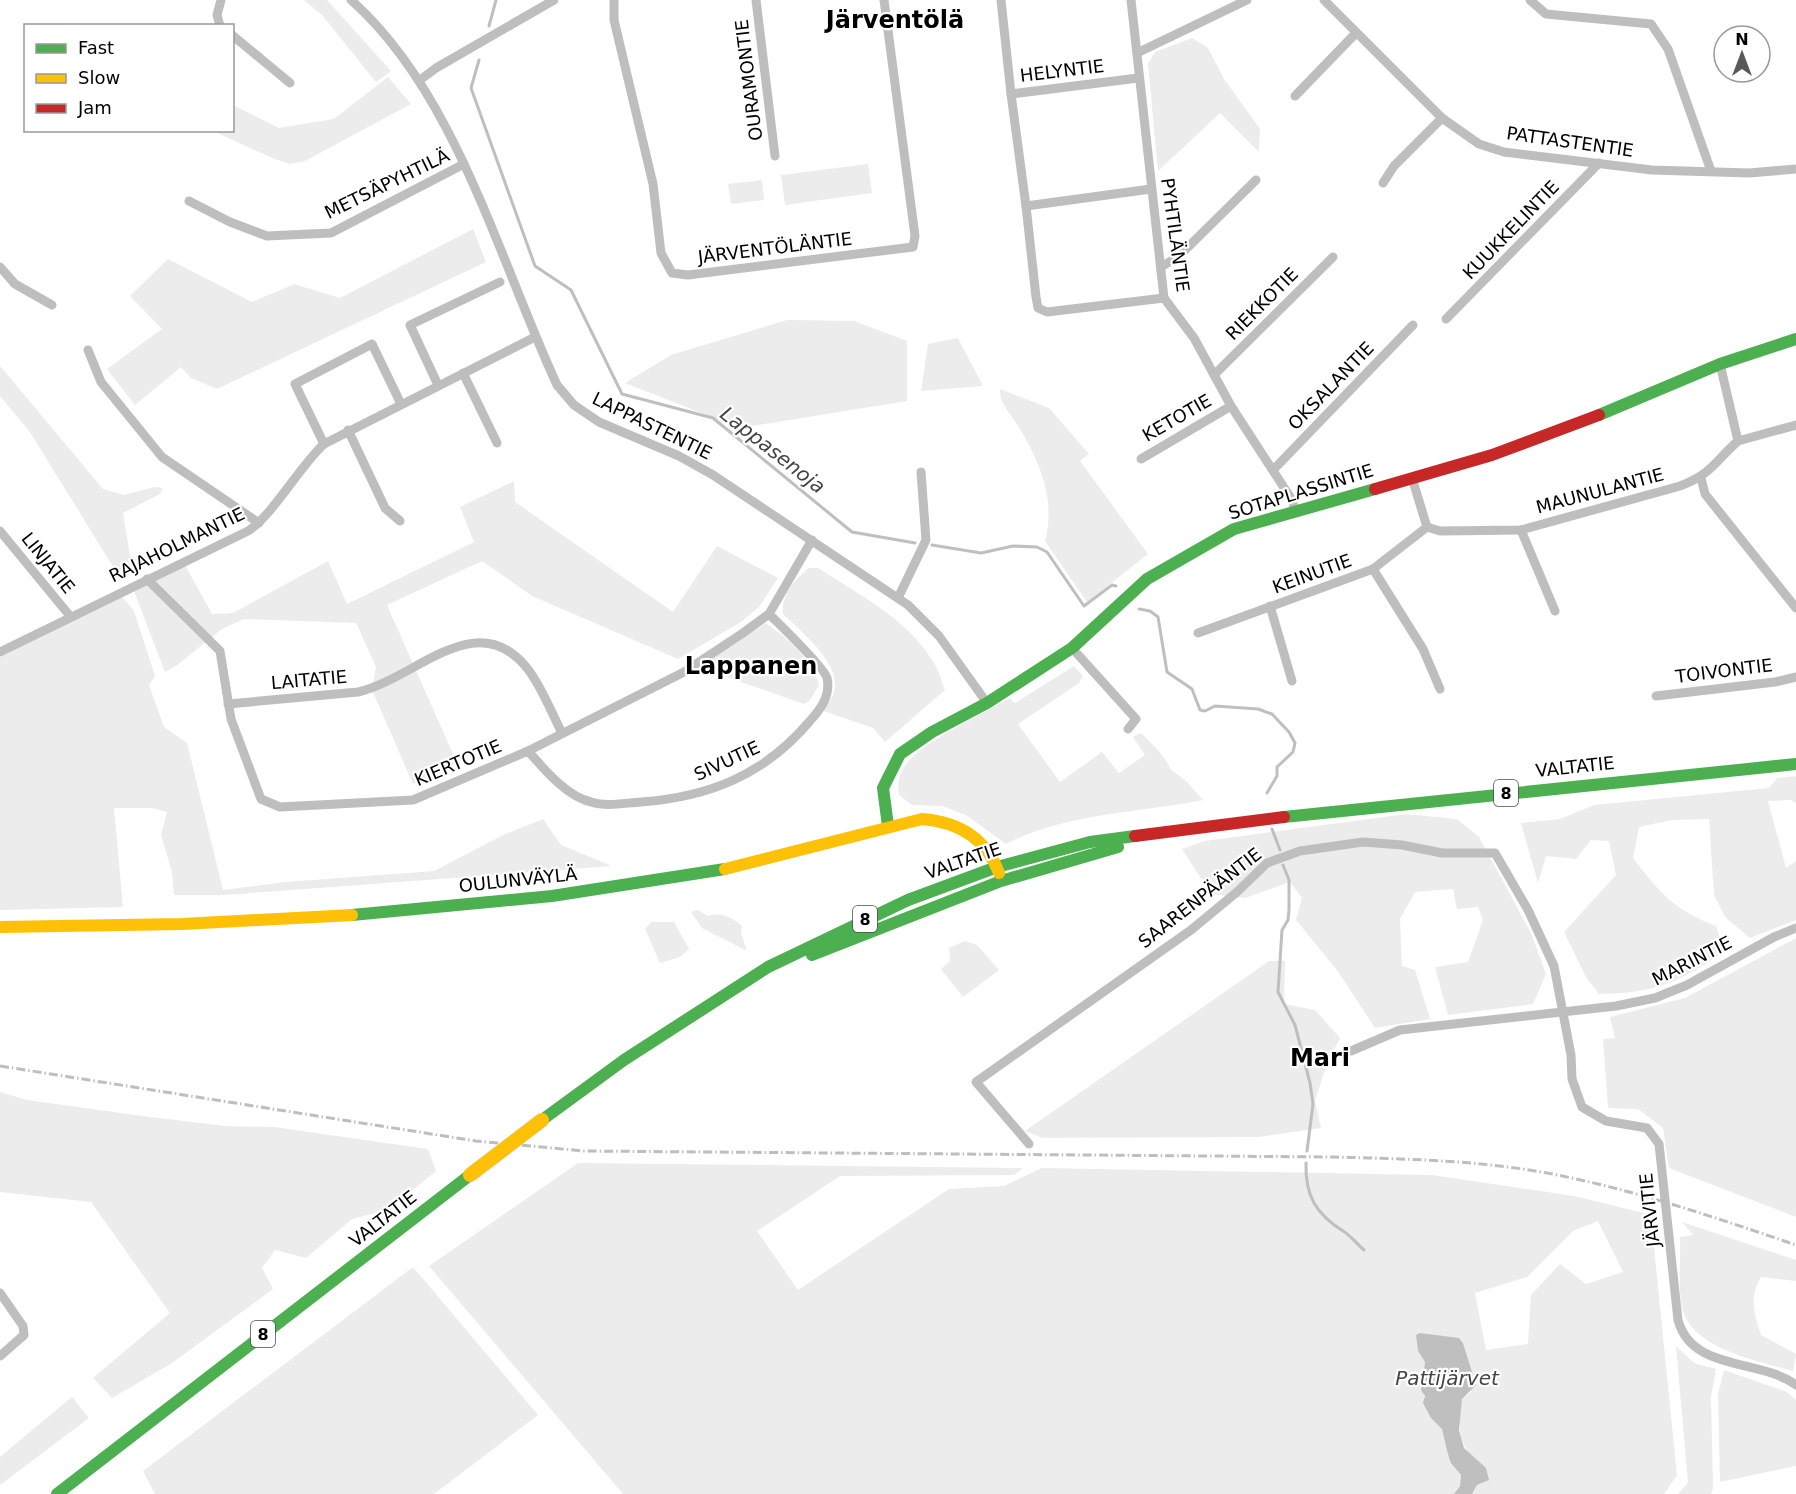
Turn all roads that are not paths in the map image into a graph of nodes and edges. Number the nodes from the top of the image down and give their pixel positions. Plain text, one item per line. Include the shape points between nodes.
1 (221, 0) edge
2 (351, 0) edge
3 (554, 0) edge
4 (614, 0) edge
5 (756, 0) edge
6 (884, 0) edge
7 (1001, 0) edge
8 (1131, 0) edge
9 (1246, 0) edge
10 (1324, 0) edge
11 (1530, 0) edge
12 (219, 24) edge
13 (1356, 33) junction
14 (234, 37) edge
15 (1137, 53) junction
16 (1138, 78) junction
17 (420, 80) junction
18 (290, 83) dead end
19 (1011, 94) junction
20 (1295, 96) dead end
21 (1443, 118) junction
22 (775, 156) dead end
23 (1599, 163) junction
24 (464, 164) junction
25 (1796, 169) edge
26 (1711, 171) junction
27 (1256, 180) dead end
28 (1383, 183) dead end
29 (1151, 189) junction
30 (189, 201) dead end
31 (1026, 206) junction
32 (1333, 257) dead end
33 (0, 267) edge
34 (1161, 267) junction
35 (500, 282) dead end
36 (1164, 298) junction
37 (51, 305) dead end
38 (1446, 319) dead end
39 (1413, 325) dead end
40 (535, 337) junction
41 (1796, 339) edge
42 (88, 350) dead end
43 (1720, 364) junction
44 (463, 373) junction
45 (1214, 375) junction
46 (438, 385) junction
47 (401, 404) junction
48 (1231, 406) junction
49 (1796, 425) edge
50 (348, 430) junction
51 (1738, 441) junction
52 (497, 443) dead end
53 (324, 444) junction
54 (1141, 459) dead end
55 (1273, 470) junction
56 (921, 472) dead end
57 (1412, 478) junction
58 (1701, 478) junction
59 (1295, 511) junction
60 (400, 521) dead end
61 (259, 523) junction
62 (1427, 527) junction
63 (1521, 530) junction
64 (0, 531) edge
65 (812, 540) junction
66 (1373, 569) junction
67 (147, 579) junction
68 (898, 598) junction
69 (1270, 606) junction
70 (1796, 608) edge
71 (1555, 610) dead end
72 (769, 614) junction
73 (70, 616) junction
74 (1198, 633) dead end
75 (1072, 648) junction
76 (0, 652) edge
77 (1796, 677) edge
78 (1292, 681) dead end
79 (1440, 689) dead end
80 (1656, 696) dead end
81 (987, 703) junction
82 (228, 704) junction
83 (1128, 729) dead end
84 (562, 733) junction
85 (528, 751) junction
86 (1796, 764) edge
87 (1215, 824) junction
88 (888, 826) junction
89 (997, 867) junction
90 (1001, 881) junction
91 (0, 927) edge
92 (1796, 928) edge
93 (741, 987) junction
94 (1563, 1011) junction
95 (1351, 1051) dead end
96 (1029, 1143) dead end
97 (0, 1293) edge
98 (0, 1356) edge
99 (1796, 1385) edge
100 (57, 1494) edge

1 - 12 street via 217,15
2 - 17 street, LAPPASTENTIE
3 - 17 street
4 - 6 street, JÄRVENTÖLÄNTIE via 614,20 653,184 661,253 672,273 688,275 913,247 915,236
5 - 22 street, OURAMONTIE
7 - 19 street, HELYNTIE
8 - 15 street, PYHTILÄNTIE
9 - 15 street
10 - 13 street, PATTASTENTIE
11 - 26 street via 1546,14 1651,24 1668,49
13 - 20 street
13 - 21 street, PATTASTENTIE
14 - 18 street
15 - 16 street, PYHTILÄNTIE
16 - 19 street, HELYNTIE
16 - 29 street, PYHTILÄNTIE
17 - 24 street, LAPPASTENTIE
19 - 31 street
21 - 23 street, PATTASTENTIE via 1479,144 1504,152
21 - 28 street via 1394,166
23 - 26 street, PATTASTENTIE via 1652,170
23 - 38 street, KUUKKELINTIE
24 - 30 street, METSÄPYHTILÄ via 331,233 267,236
24 - 40 street, LAPPASTENTIE
25 - 26 street, PATTASTENTIE
27 - 34 street via 1179,256
29 - 31 street
29 - 34 street, PYHTILÄNTIE
31 - 36 street via 1038,308 1047,312
32 - 45 street, RIEKKOTIE
33 - 37 street via 15,284
34 - 36 street, PYHTILÄNTIE
35 - 46 street via 410,325
36 - 45 street, PYHTILÄNTIE
39 - 55 street, OKSALANTIE
40 - 44 street, RAJAHOLMANTIE
40 - 65 street, LAPPASTENTIE via 557,385 574,405 599,422 713,475
41 - 43 main road, SOTAPLASSINTIE
42 - 61 street via 101,382 162,457
43 - 51 street
43 - 57 main road, SOTAPLASSINTIE via 1556,432
44 - 46 street, RAJAHOLMANTIE
44 - 52 street
45 - 48 street, PYHTILÄNTIE
46 - 47 street, RAJAHOLMANTIE
47 - 50 street, RAJAHOLMANTIE
47 - 53 street via 372,344 295,384
48 - 54 street, KETOTIE
48 - 55 street, PYHTILÄNTIE
49 - 51 street
50 - 53 street, RAJAHOLMANTIE
50 - 60 street via 385,508
51 - 58 street, MAUNULANTIE
53 - 61 street, RAJAHOLMANTIE
55 - 59 street, PYHTILÄNTIE
56 - 68 street via 926,540
57 - 59 main road, SOTAPLASSINTIE
57 - 62 street
58 - 63 street, MAUNULANTIE
58 - 70 street via 1705,494
59 - 75 main road, SOTAPLASSINTIE via 1234,529 1171,564 1147,579
61 - 67 street, RAJAHOLMANTIE
62 - 63 street, MAUNULANTIE via 1440,531
62 - 66 street, KEINUTIE
63 - 71 street
64 - 73 street, LINJATIE
65 - 68 street, LAPPASTENTIE
65 - 72 street, KIERTOTIE
66 - 69 street, KEINUTIE
66 - 79 street via 1423,649
67 - 73 street, RAJAHOLMANTIE
67 - 82 street, KIERTOTIE via 182,609 220,651
68 - 81 street, LAPPASTENTIE via 939,636
69 - 74 street, KEINUTIE
69 - 78 street
72 - 84 street, KIERTOTIE via 684,672
72 - 85 street, SIVUTIE via 826,675 828,691 819,710 788,746 763,765 685,798 604,804 578,798
73 - 76 street, RAJAHOLMANTIE
75 - 81 main road, SOTAPLASSINTIE
75 - 83 street via 1136,719
77 - 80 street, TOIVONTIE
81 - 88 main road, SOTAPLASSINTIE via 900,754 882,788
82 - 84 street, LAITATIE via 358,692 390,681 461,644 491,642 526,668
82 - 85 street, KIERTOTIE via 261,799 280,807 413,800
84 - 85 street, KIERTOTIE
86 - 87 main road, VALTATIE / 8
87 - 89 main road, VALTATIE / 8 via 1090,842
87 - 90 main road, VALTATIE / 8
88 - 89 main road, OULUNVÄYLÄ via 922,819 952,822 973,834
88 - 91 main road, OULUNVÄYLÄ via 733,868 563,894 302,917
89 - 90 main road, OULUNVÄYLÄ
89 - 93 main road, VALTATIE / 8 via 837,932 768,966
90 - 93 main road, VALTATIE / 8
92 - 94 street, MARINTIE via 1655,998
93 - 100 main road, VALTATIE / 8, bridge via 624,1060 542,1120
94 - 95 street, MARINTIE via 1400,1030
94 - 96 street, SAARENPÄÄNTIE via 1550,954 1495,853 1442,854 1363,842 1300,852 1267,863 1191,930 976,1082
94 - 99 street, JÄRVITIE via 1572,1079 1582,1107 1606,1121 1647,1128 1659,1144 1678,1320 1685,1337 1706,1354 1782,1377
97 - 98 street via 24,1335

